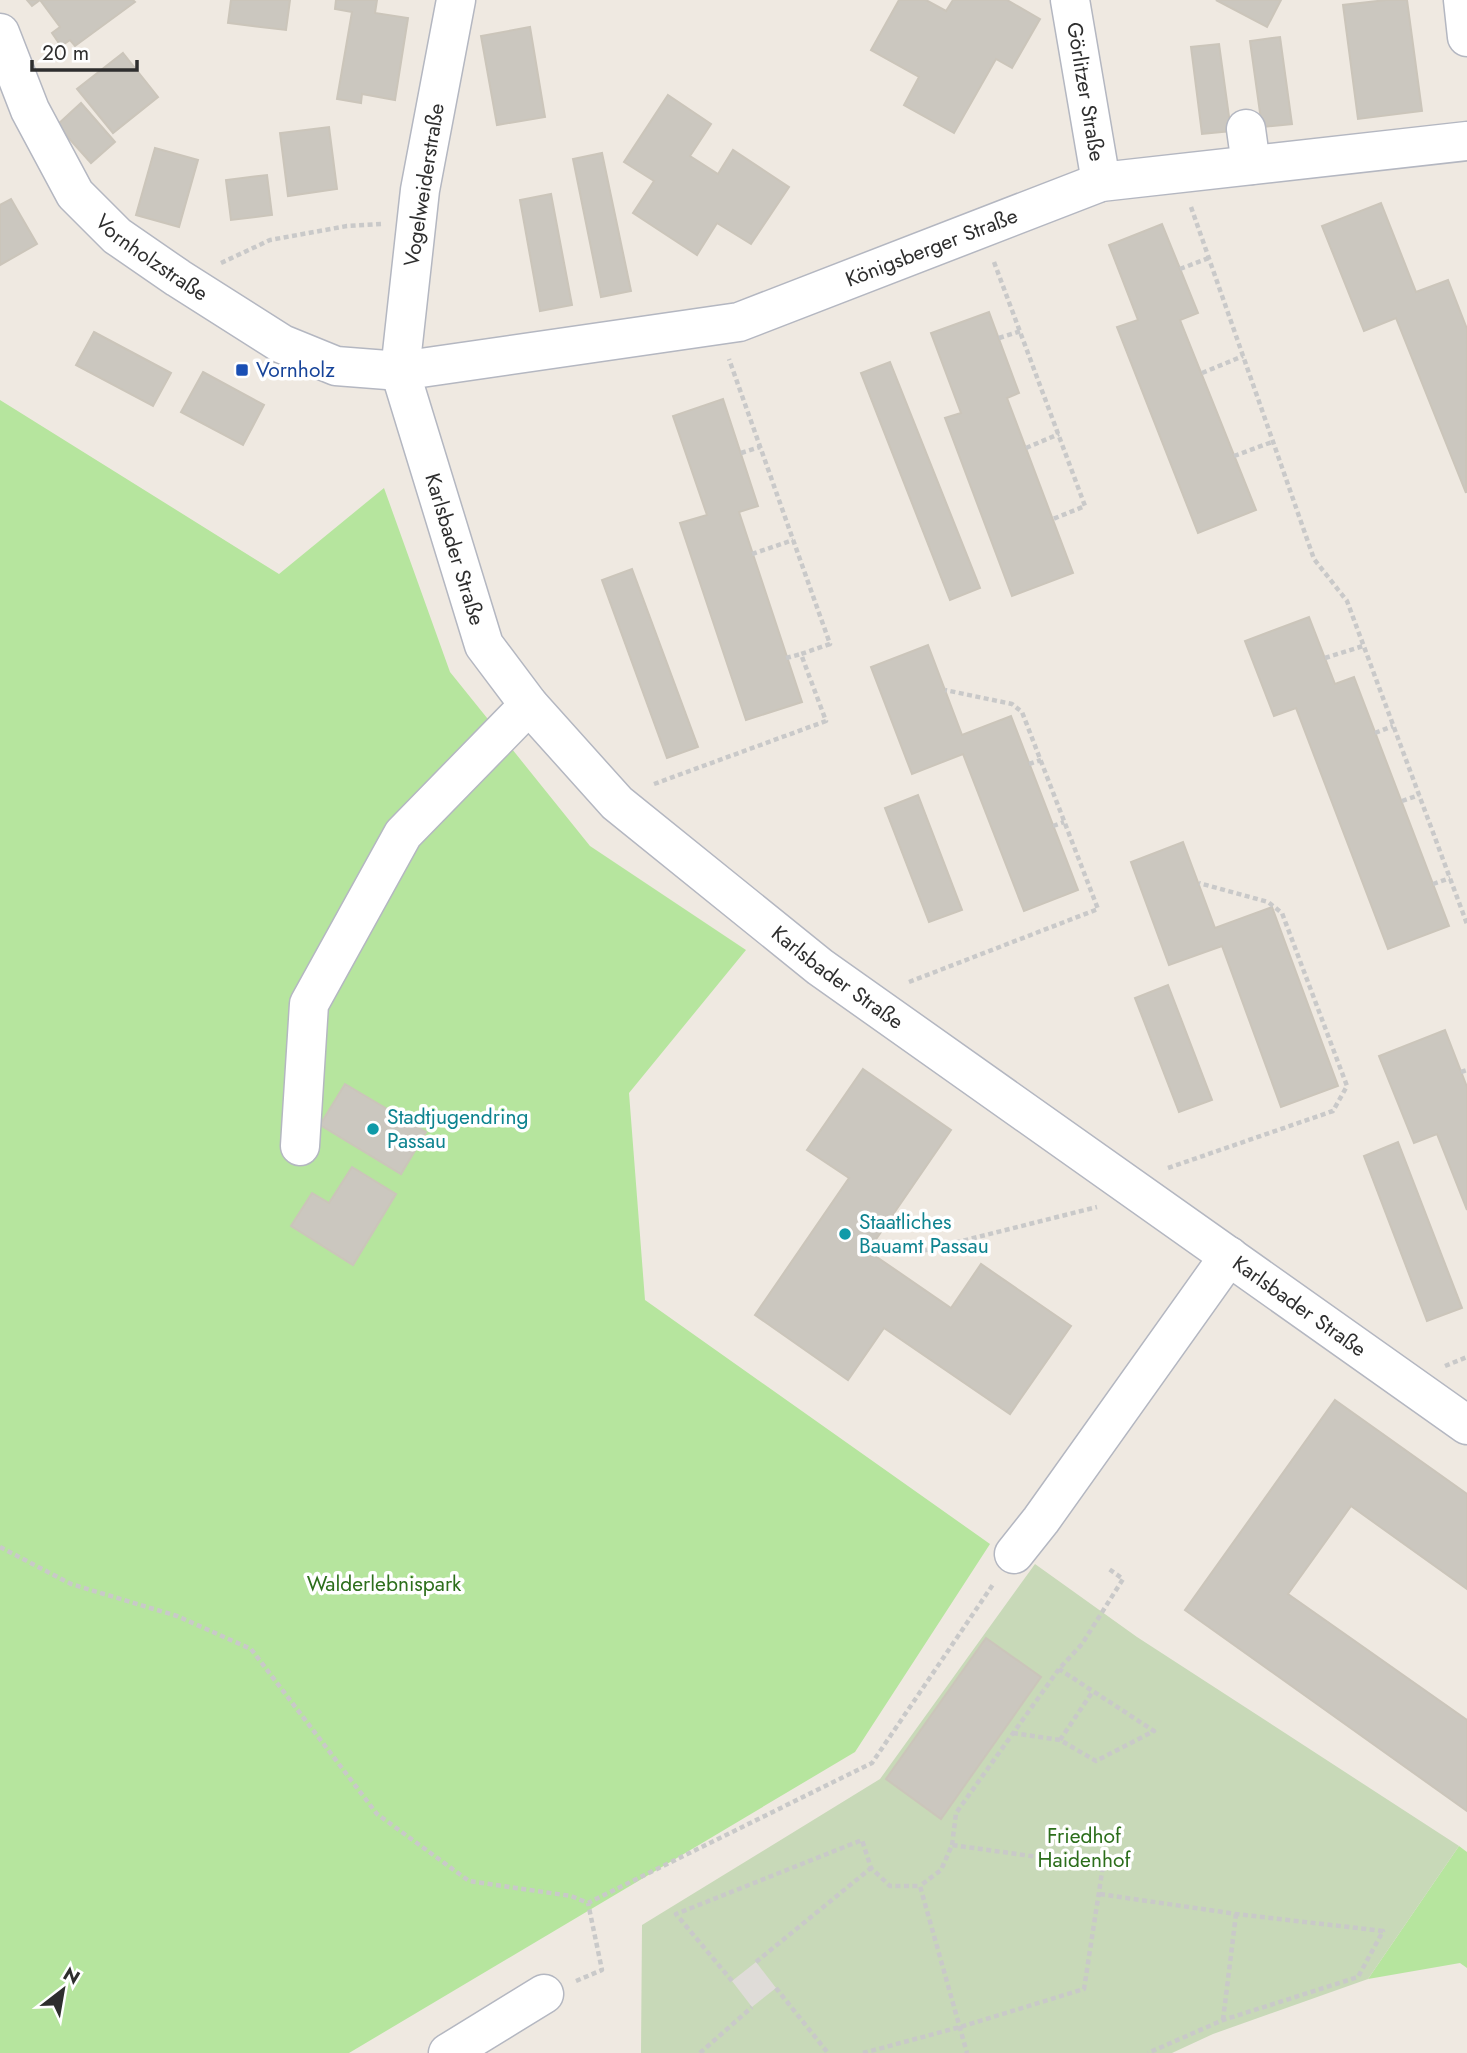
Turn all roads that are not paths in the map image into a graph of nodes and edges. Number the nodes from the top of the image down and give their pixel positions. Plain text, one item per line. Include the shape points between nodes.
1 (456, 0) edge
2 (1070, 0) edge
3 (1463, 0) edge
4 (0, 33) edge
5 (1467, 37) edge
6 (1467, 141) edge
7 (1101, 182) junction
8 (400, 371) junction
9 (529, 705) junction
10 (300, 1146) dead end
11 (1229, 1256) junction
12 (1467, 1425) edge
13 (1014, 1554) road end
14 (544, 1994) dead end
15 (449, 2053) edge

1 - 8 street, Vogelweiderstraße via 420,190
2 - 7 street, Görlitzer Straße
3 - 5 street
4 - 8 street, Vornholzstraße via 30,110 75,194 117,236 282,344 336,366
6 - 7 street, Königsberger Straße via 1248,147 1180,173
7 - 8 street, Königsberger Straße via 740,323
8 - 9 street, Karlsbader Straße via 484,645
9 - 10 street via 403,834 309,1004
9 - 11 street, Karlsbader Straße via 617,803 820,967 1151,1184
11 - 12 street, Karlsbader Straße
11 - 13 street
14 - 15 street

